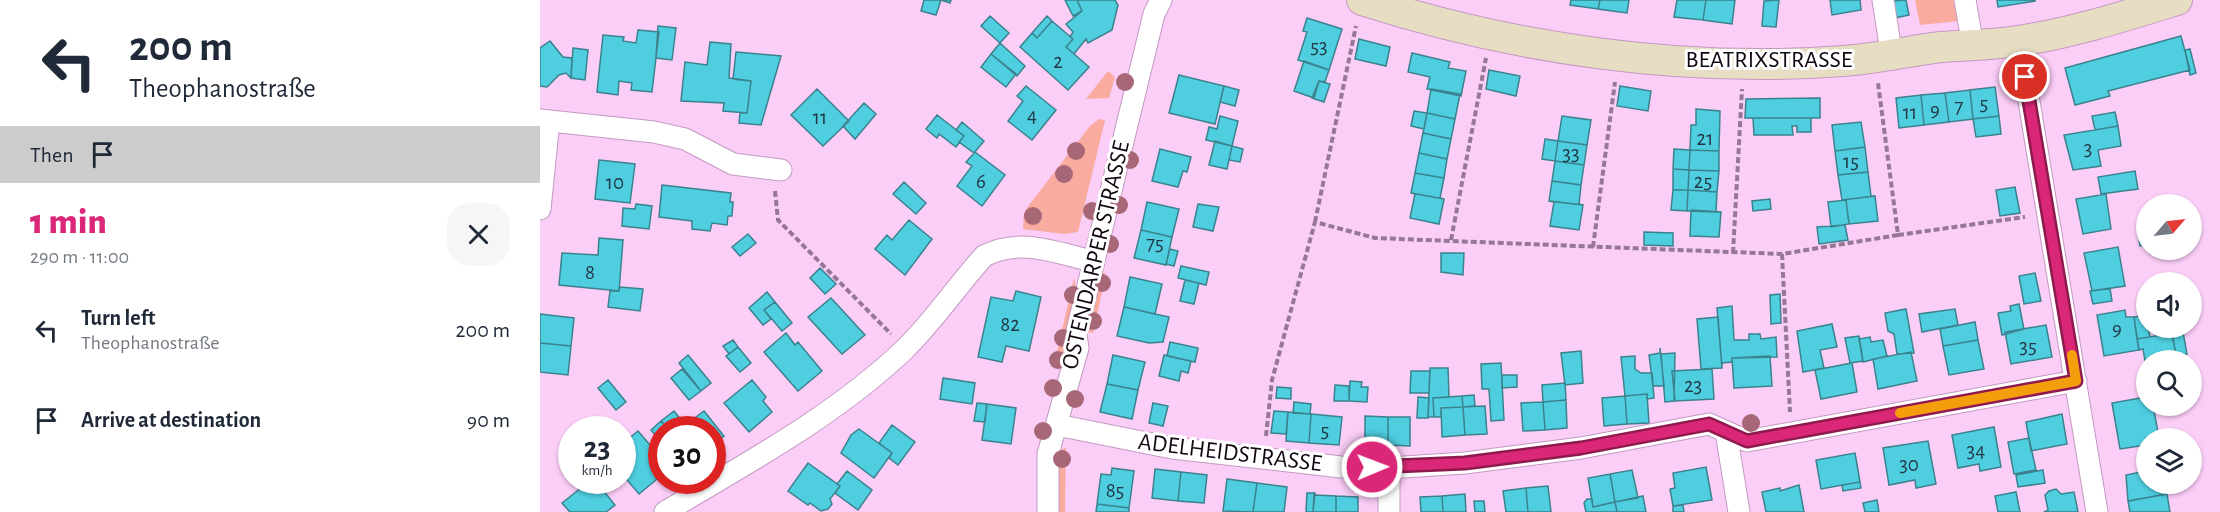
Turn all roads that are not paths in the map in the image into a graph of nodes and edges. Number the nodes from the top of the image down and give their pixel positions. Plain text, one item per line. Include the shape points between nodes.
1 (1161, 0) edge
2 (1363, 0) edge
3 (1883, 0) edge
4 (1965, 0) edge
5 (2176, 0) edge
6 (2019, 41) junction
7 (1973, 46) junction
8 (1883, 58) junction
9 (544, 121) edge
10 (781, 170) road end
11 (540, 209) edge
12 (1093, 261) junction
13 (2076, 381) junction
14 (1057, 425) junction
15 (1726, 432) junction
16 (1389, 468) junction
17 (665, 512) edge
18 (1048, 512) edge
19 (1389, 512) edge
20 (1739, 512) edge
21 (2097, 512) edge

1 - 12 street, OSTENDARPER STRASSE via 1151,26
2 - 8 street, BEATRIXSTRASSE via 1491,35 1618,55 1743,63
3 - 8 street
4 - 7 street
5 - 6 street, BEATRIXSTRASSE via 2104,22
6 - 7 street, BEATRIXSTRASSE
6 - 13 street
7 - 8 street, BEATRIXSTRASSE via 1941,47
9 - 10 street via 654,132 686,139 734,164
9 - 11 street
12 - 14 street, OSTENDARPER STRASSE via 1076,335 1078,348
12 - 17 street via 1027,246 998,249 984,256 906,348 832,409
13 - 15 street, ADELHEIDSTRASSE via 1747,441
13 - 21 street
14 - 16 street, ADELHEIDSTRASSE via 1172,448 1263,460
14 - 18 street, OSTENDARPER STRASSE via 1048,454
15 - 16 street, ADELHEIDSTRASSE via 1709,424 1581,448
15 - 20 street
16 - 19 street

